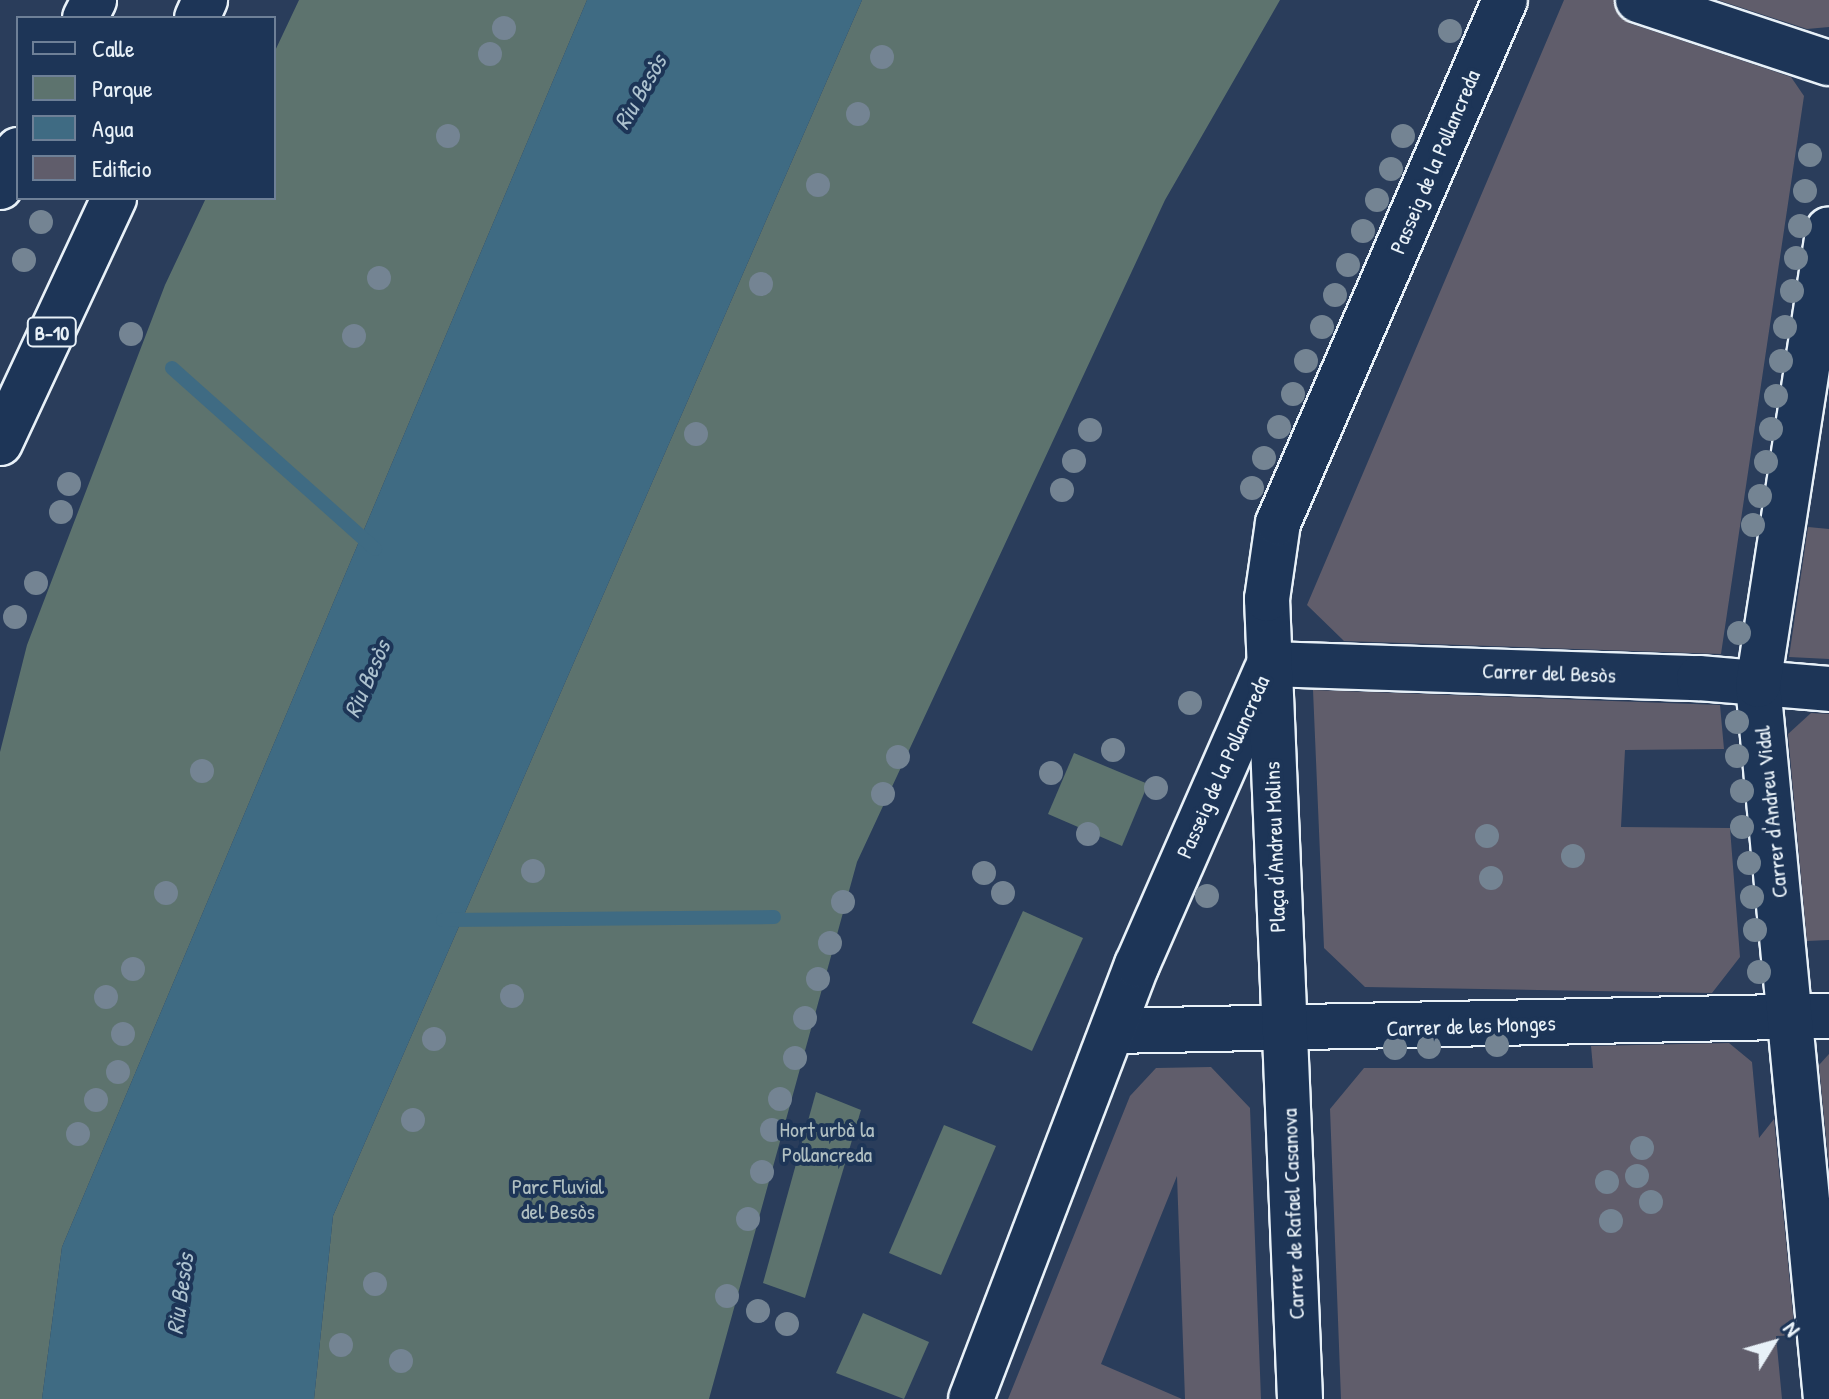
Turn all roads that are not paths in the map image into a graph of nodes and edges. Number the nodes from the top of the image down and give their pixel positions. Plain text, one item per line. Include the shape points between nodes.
1 (1505, 0) edge
2 (1638, 0) edge
3 (1829, 63) edge
4 (113, 200) edge
5 (1829, 229) edge
6 (0, 443) edge
7 (1269, 664) junction
8 (1758, 685) junction
9 (1829, 689) edge
10 (1810, 1016) edge
11 (1285, 1029) junction
12 (1113, 1031) junction
13 (971, 1399) edge
14 (1300, 1399) edge
15 (1826, 1399) edge

1 - 7 main road, Passeig de la Pollancreda via 1278,523 1267,599
2 - 3 main road
4 - 6 main road, B-10
5 - 8 main road, Carrer d'Andreu Vidal
7 - 8 main road, Carrer del Besòs
7 - 11 main road, Plaça d'Andreu Molins
7 - 12 main road, Passeig de la Pollancreda
8 - 9 main road, Carrer del Besòs
8 - 10 main road, Carrer d'Andreu Vidal
10 - 11 main road, Carrer de les Monges
10 - 15 main road, Carrer d'Andreu Vidal
11 - 12 main road, Carrer de les Monges
11 - 14 main road, Carrer de Rafael Casanova
12 - 13 main road, Passeig de la Pollancreda

